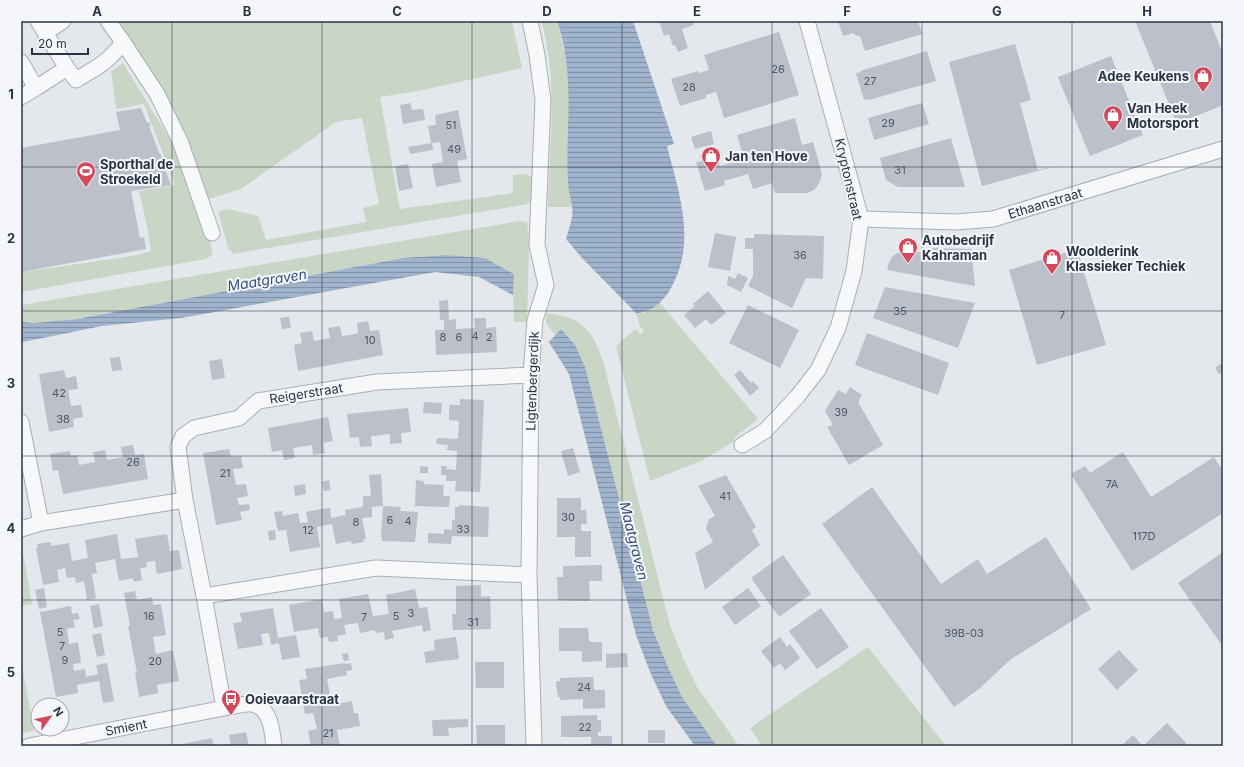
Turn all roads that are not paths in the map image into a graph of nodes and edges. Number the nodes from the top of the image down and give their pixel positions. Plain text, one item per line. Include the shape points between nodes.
1 (63, 21) edge
2 (108, 21) edge
3 (530, 21) edge
4 (807, 21) edge
5 (42, 27) edge
6 (123, 42) junction
7 (21, 62) edge
8 (67, 68) junction
9 (36, 88) junction
10 (21, 97) edge
11 (1223, 149) edge
12 (861, 220) junction
13 (212, 233) dead end
14 (531, 375) junction
15 (21, 422) edge
16 (742, 445) dead end
17 (185, 500) junction
18 (40, 523) junction
19 (21, 529) edge
20 (529, 575) junction
21 (204, 596) junction
22 (224, 708) junction
23 (29, 746) edge
24 (274, 746) edge
25 (534, 746) edge

1 - 5 street
2 - 6 street
3 - 14 street, Ligtenbergerdijk via 543,100 537,245 546,286 535,320
4 - 12 street, Kryptonstraat
5 - 8 street
6 - 8 street via 114,55 102,65 76,80
6 - 13 street via 157,94 180,141
7 - 9 street
8 - 9 street
9 - 10 street
11 - 12 street, Ethaanstraat via 993,219 956,222
12 - 16 street, Kryptonstraat via 852,278 838,328 818,370 765,431
14 - 17 street, Reigerstraat via 377,382 258,401 239,418 194,428 182,436 178,447
14 - 20 street, Ligtenbergerdijk
15 - 18 street
17 - 18 street
17 - 21 street
18 - 19 street
20 - 21 street via 376,568
20 - 25 street, Ligtenbergerdijk
21 - 22 street
22 - 23 street, Smient
22 - 24 street via 251,704 263,709 270,720

